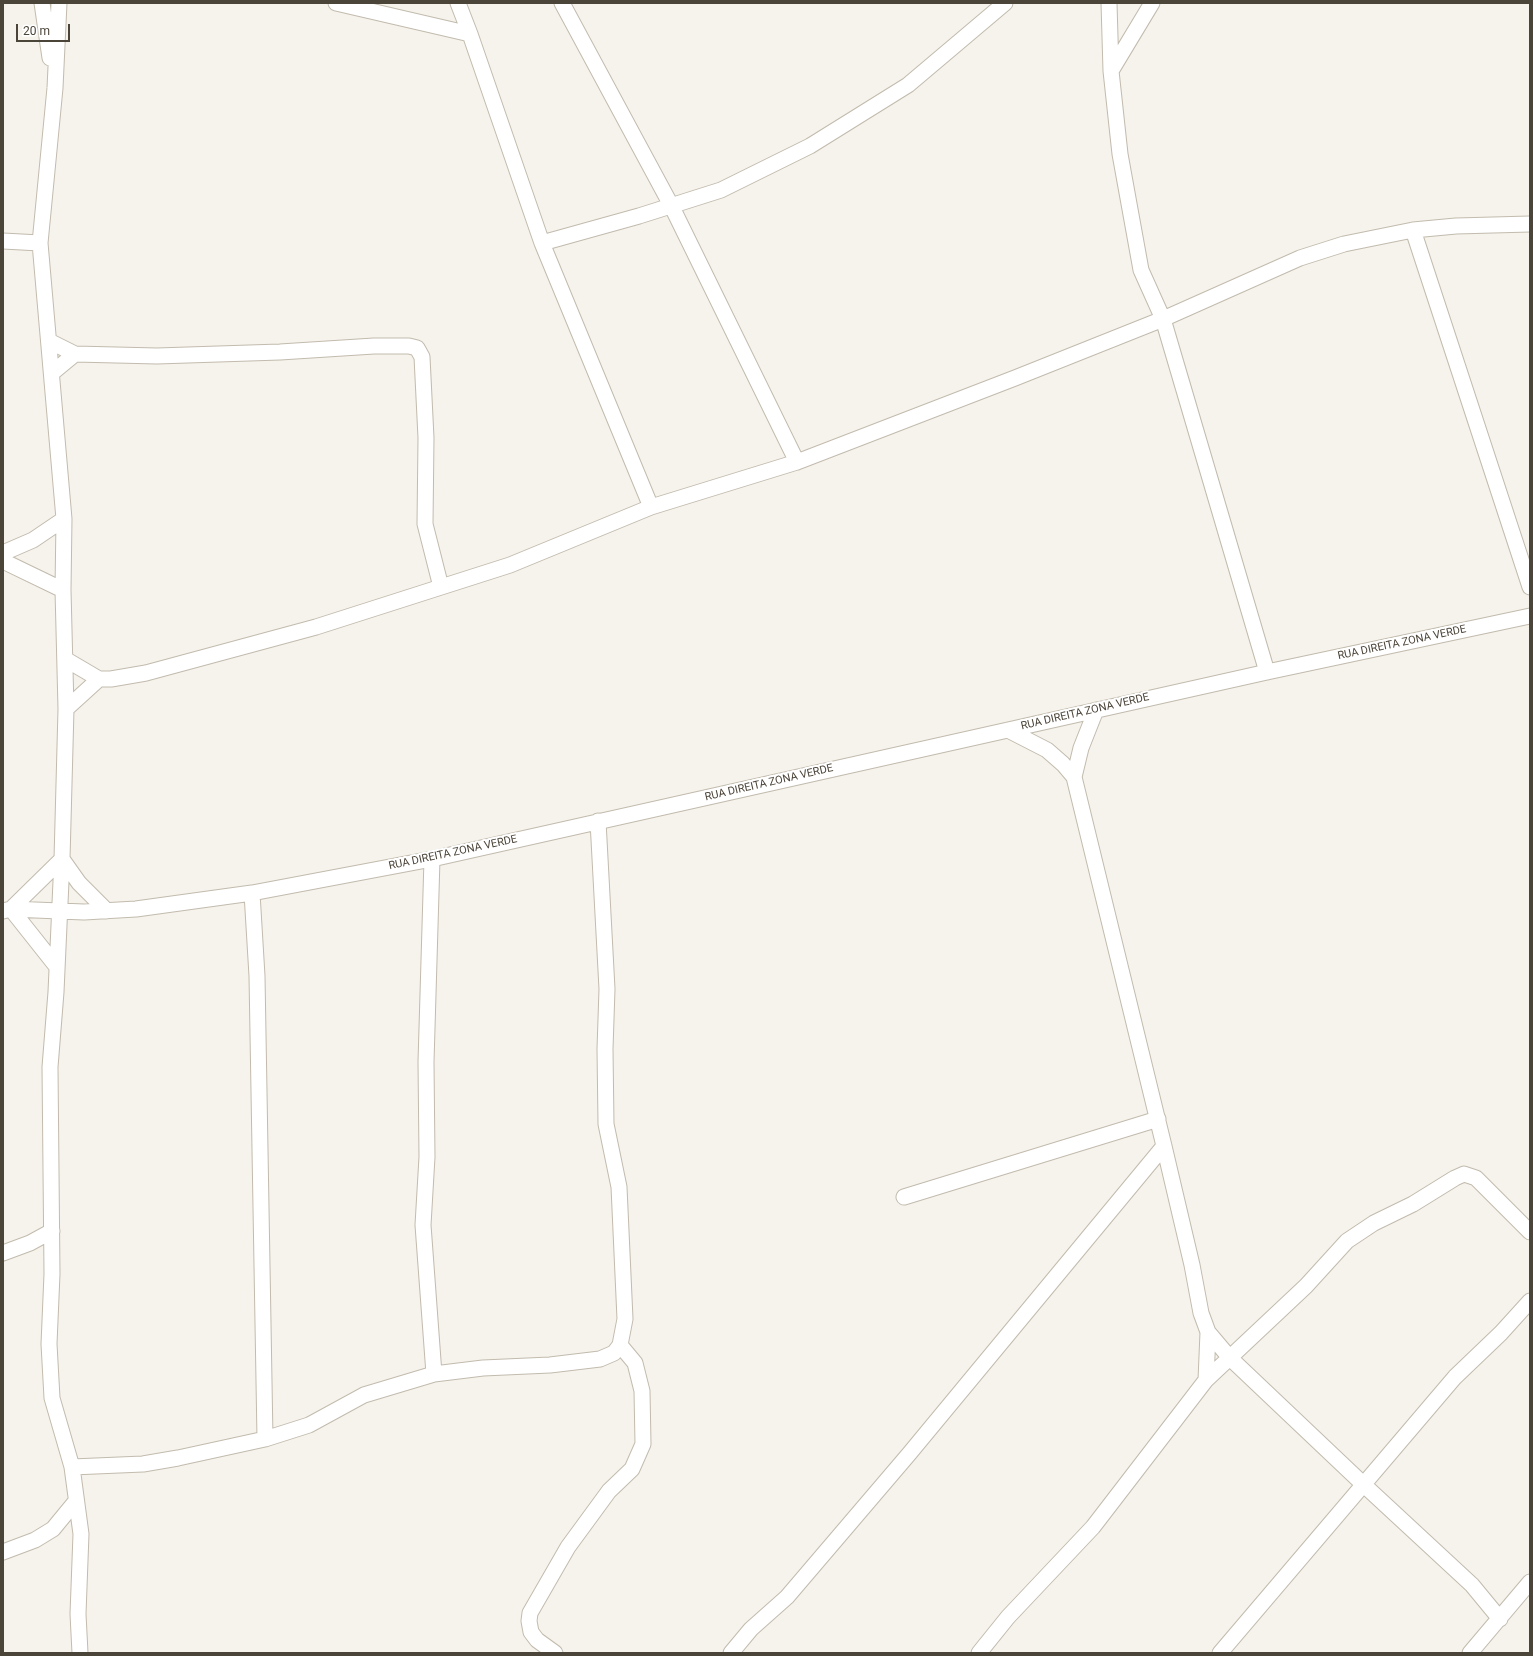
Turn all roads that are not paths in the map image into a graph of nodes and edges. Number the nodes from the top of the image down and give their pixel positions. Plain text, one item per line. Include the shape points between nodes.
1 (42, 3) edge
2 (59, 3) edge
3 (336, 3) edge
4 (458, 3) edge
5 (562, 3) edge
6 (1006, 3) edge
7 (1109, 3) edge
8 (1152, 3) edge
9 (470, 34) junction
10 (1111, 71) junction
11 (54, 88) junction
12 (672, 206) junction
13 (1530, 224) edge
14 (1413, 230) junction
15 (3, 241) edge
16 (40, 242) junction
17 (542, 244) junction
18 (1163, 319) junction
19 (49, 341) junction
20 (75, 354) junction
21 (52, 373) junction
22 (798, 462) junction
23 (651, 507) junction
24 (64, 519) junction
25 (3, 553) edge
26 (3, 561) edge
27 (441, 587) junction
28 (1530, 587) edge
29 (63, 590) junction
30 (1530, 616) edge
31 (65, 659) junction
32 (1267, 672) junction
33 (99, 679) junction
34 (66, 709) junction
35 (1096, 710) junction
36 (1008, 730) junction
37 (1074, 777) junction
38 (598, 821) junction
39 (62, 859) junction
40 (432, 859) junction
41 (252, 893) junction
42 (7, 910) edge
43 (59, 911) junction
44 (107, 911) junction
45 (57, 967) junction
46 (1158, 1119) junction
47 (1164, 1146) junction
48 (904, 1197) dead end
49 (52, 1231) junction
50 (1530, 1232) edge
51 (3, 1253) edge
52 (1530, 1301) edge
53 (1208, 1332) junction
54 (620, 1345) junction
55 (1230, 1358) junction
56 (434, 1374) junction
57 (1206, 1380) junction
58 (265, 1439) junction
59 (72, 1467) junction
60 (1364, 1485) junction
61 (76, 1501) junction
62 (3, 1552) edge
63 (1530, 1582) edge
64 (1500, 1619) junction
65 (80, 1653) edge
66 (555, 1653) edge
67 (731, 1653) edge
68 (979, 1653) edge
69 (1220, 1653) edge
70 (1470, 1653) edge

1 - 11 street
2 - 11 street
3 - 9 street
4 - 9 street
5 - 12 street
6 - 12 street via 908,85 810,146 721,190
7 - 10 street
8 - 10 street
9 - 17 street
10 - 18 street via 1120,154 1141,270
11 - 16 street
12 - 17 street
12 - 22 street
13 - 14 street
14 - 18 street via 1344,244 1300,258
14 - 28 street
15 - 16 street
16 - 19 street
17 - 23 street
18 - 22 street
18 - 32 street
19 - 20 street
19 - 21 street
20 - 21 street
20 - 27 street via 157,356 374,346 417,348 423,364 426,438 425,524
21 - 24 street
22 - 23 street
23 - 27 street via 510,565
24 - 25 street via 33,540
24 - 29 street
26 - 29 street
27 - 33 street via 316,627 146,673
29 - 31 street
30 - 32 street, RUA DIREITA ZONA VERDE
31 - 33 street
31 - 34 street
32 - 35 street, RUA DIREITA ZONA VERDE
33 - 34 street
34 - 39 street
35 - 36 street, RUA DIREITA ZONA VERDE
35 - 37 street via 1081,748
36 - 37 street via 1047,750
36 - 38 street, RUA DIREITA ZONA VERDE
37 - 46 street
38 - 40 street, RUA DIREITA ZONA VERDE
38 - 54 street via 607,989 606,1124 619,1187 625,1312
39 - 42 street
39 - 43 street
39 - 44 street via 79,883
40 - 41 street, RUA DIREITA ZONA VERDE
40 - 56 street via 426,1062 427,1156 423,1225
41 - 44 street, RUA DIREITA ZONA VERDE via 136,910
41 - 58 street via 257,976
42 - 43 street, RUA DIREITA ZONA VERDE
42 - 45 street
43 - 44 street, RUA DIREITA ZONA VERDE
43 - 45 street
45 - 49 street via 50,1067
46 - 47 street
46 - 48 street
47 - 53 street via 1201,1313
47 - 67 street via 787,1597 751,1629
49 - 51 street
49 - 59 street via 49,1344 52,1398
50 - 55 street via 1476,1178 1464,1174 1374,1223 1347,1241 1306,1286
52 - 60 street via 1455,1377
53 - 55 street
53 - 57 street
54 - 56 street via 614,1354 600,1359
54 - 66 street via 635,1363 642,1391 643,1444 632,1469 609,1491 568,1547 530,1613 528,1621 531,1632 537,1640
55 - 57 street
55 - 60 street
56 - 58 street via 364,1395 309,1425
57 - 68 street via 1093,1527
58 - 59 street via 143,1464
59 - 61 street
60 - 64 street via 1472,1584
60 - 69 street
61 - 62 street via 52,1529 35,1540
61 - 65 street via 81,1534 78,1614
63 - 64 street
64 - 70 street

